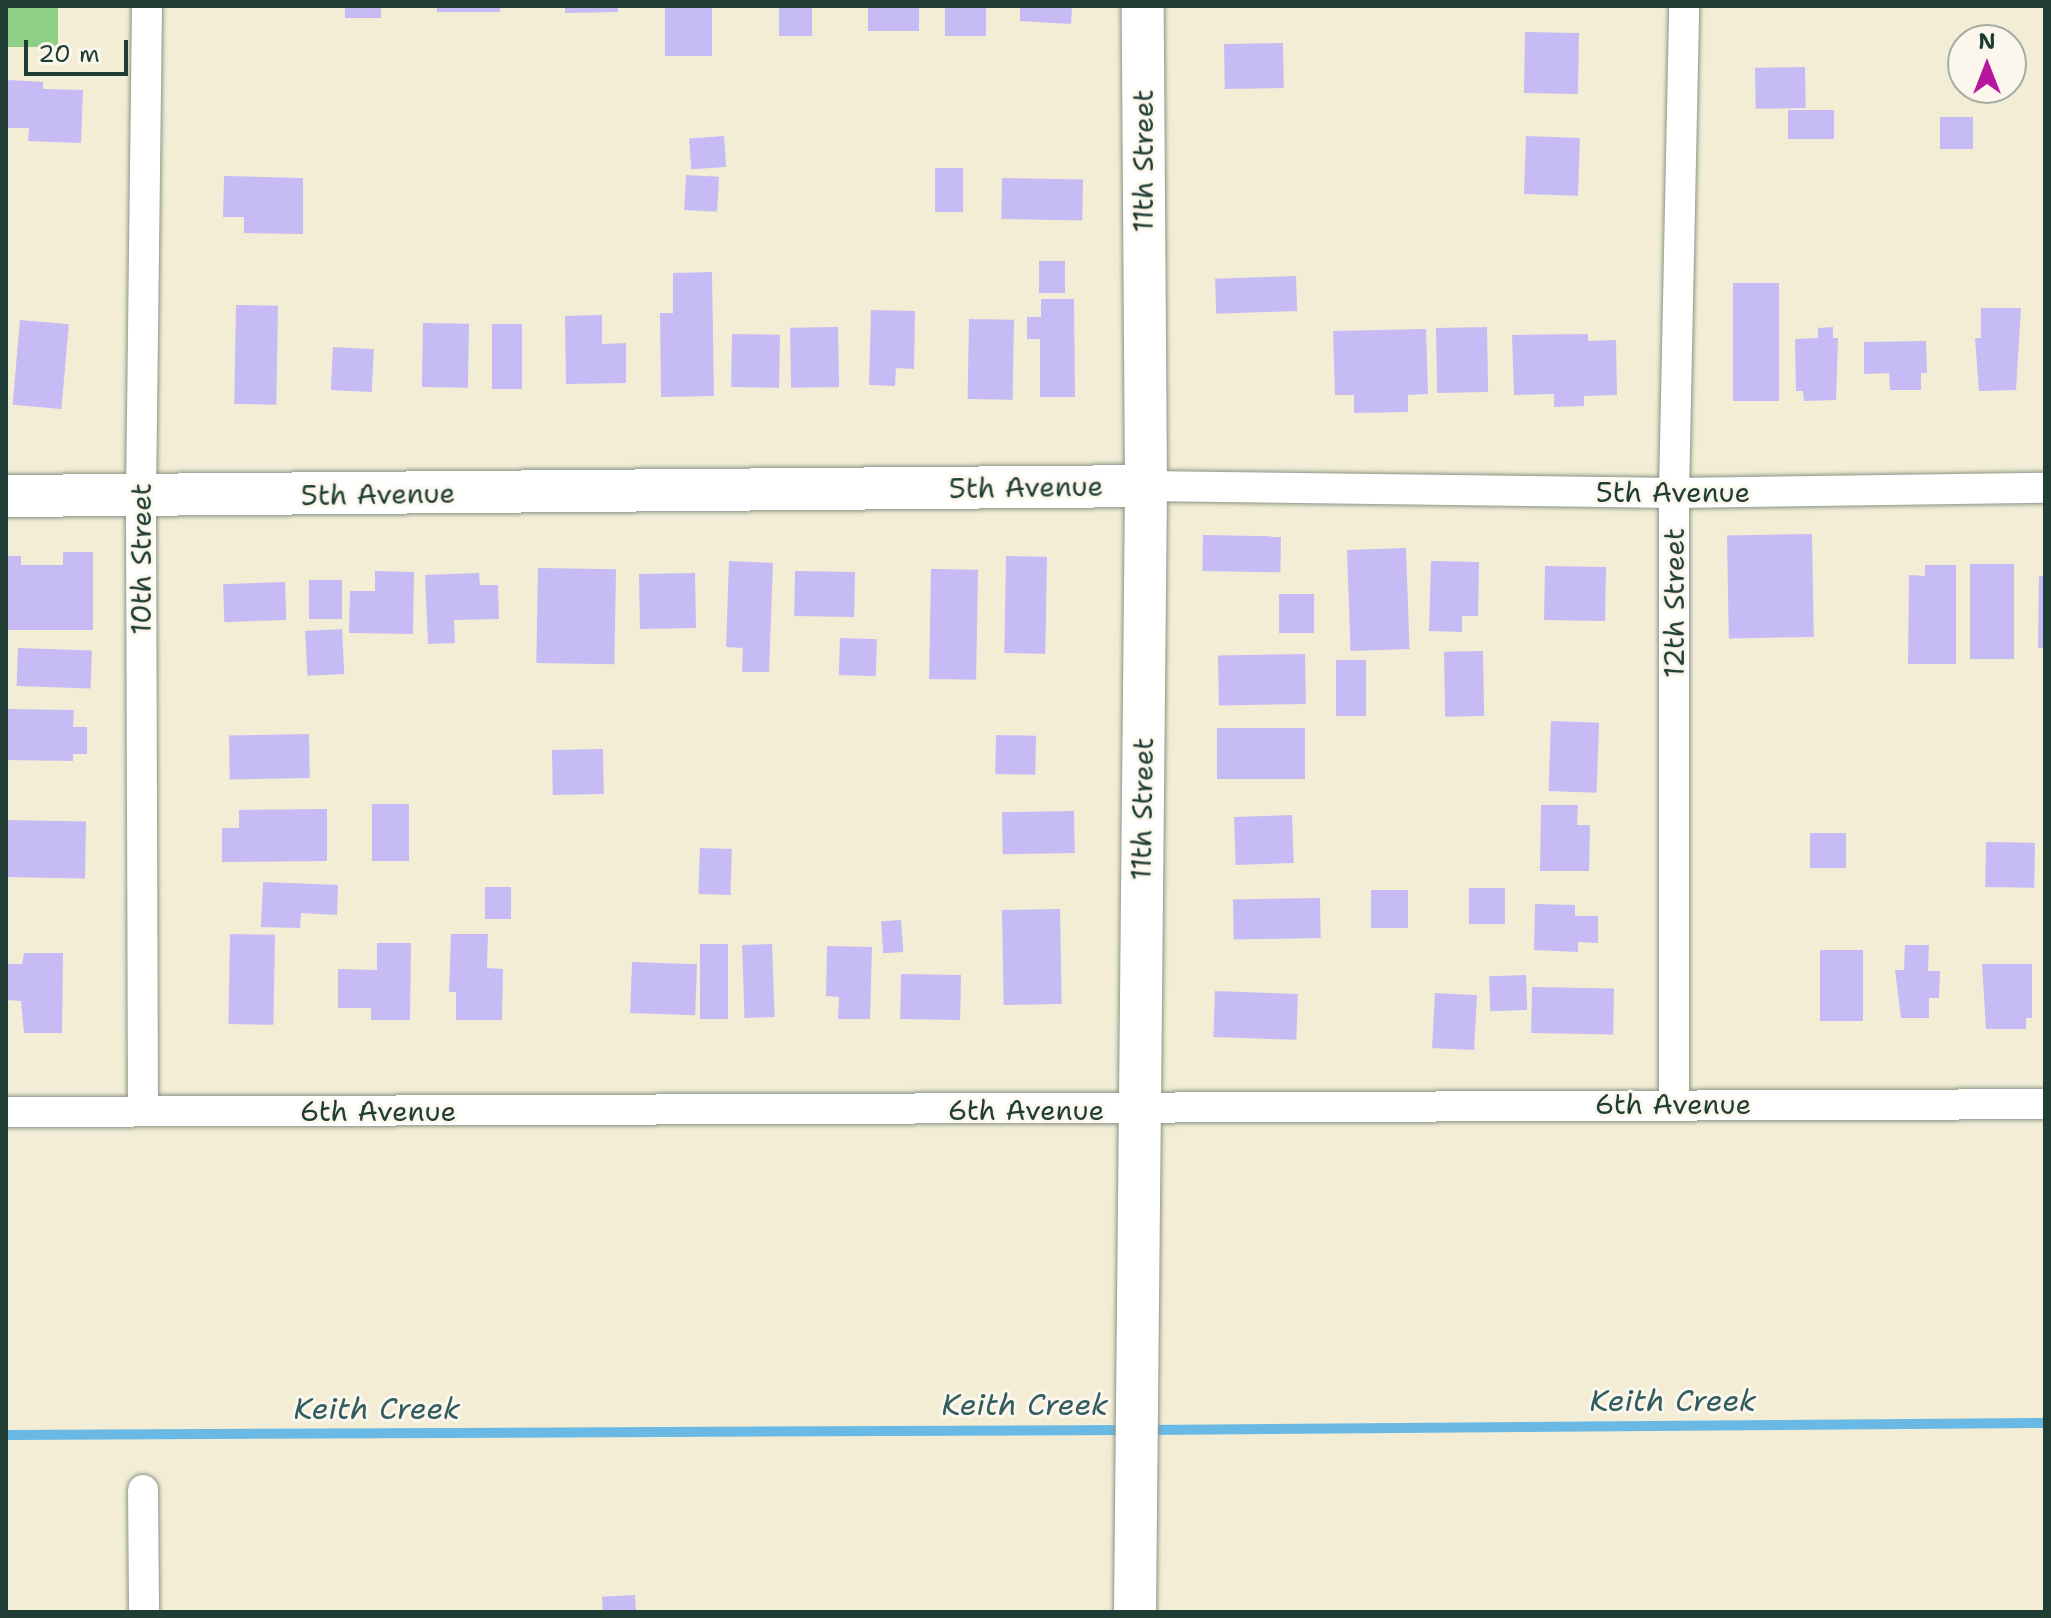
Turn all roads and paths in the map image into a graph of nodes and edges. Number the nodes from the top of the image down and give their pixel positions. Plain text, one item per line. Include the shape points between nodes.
1 (147, 6) edge
2 (1143, 6) edge
3 (1684, 6) edge
4 (1146, 486) junction
5 (2045, 488) edge
6 (1674, 493) junction
7 (6, 496) edge
8 (141, 497) junction
9 (1674, 1104) junction
10 (2045, 1104) edge
11 (1139, 1109) junction
12 (143, 1111) junction
13 (6, 1112) edge
14 (143, 1490) dead end
15 (144, 1612) edge
16 (1135, 1612) edge

1 - 8 street, 10th Street
2 - 4 main road, 11th Street
3 - 6 street, 12th Street
4 - 6 street, 5th Avenue
4 - 8 main road, 5th Avenue
4 - 11 main road, 11th Street
5 - 6 street, 5th Avenue
6 - 9 street, 12th Street
7 - 8 main road, 5th Avenue
8 - 12 street, 10th Street
9 - 10 street, 6th Avenue
9 - 11 street, 6th Avenue
11 - 12 street, 6th Avenue
11 - 16 main road, 11th Street
12 - 13 street, 6th Avenue
14 - 15 street

